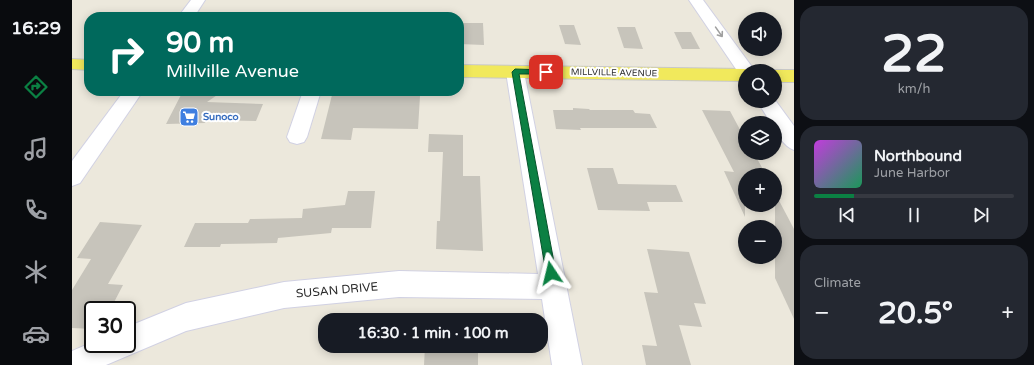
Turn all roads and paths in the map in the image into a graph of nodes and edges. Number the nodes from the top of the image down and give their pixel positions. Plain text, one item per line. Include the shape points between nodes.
1 (198, 0) edge
2 (696, 0) edge
3 (190, 12) edge
4 (72, 64) edge
5 (741, 64) edge
6 (84, 65) edge
7 (464, 71) edge
8 (515, 72) junction
9 (738, 75) edge
10 (782, 76) edge
11 (794, 76) edge
12 (130, 96) edge
13 (310, 96) edge
14 (771, 108) edge
15 (297, 137) dead end
16 (794, 142) edge
17 (72, 176) edge
18 (554, 287) junction
19 (136, 338) edge
20 (100, 353) edge
21 (76, 365) edge
22 (567, 365) edge

1 - 3 street
2 -> 5 street
4 - 6 main road
7 - 8 main road, MILLVILLE AVENUE
8 - 9 main road, MILLVILLE AVENUE
8 - 18 street
10 - 11 main road
12 - 17 street
13 - 15 street
14 - 16 street
18 - 19 street, SUSAN DRIVE via 399,284 284,295 186,317
18 - 22 street
20 - 21 street

